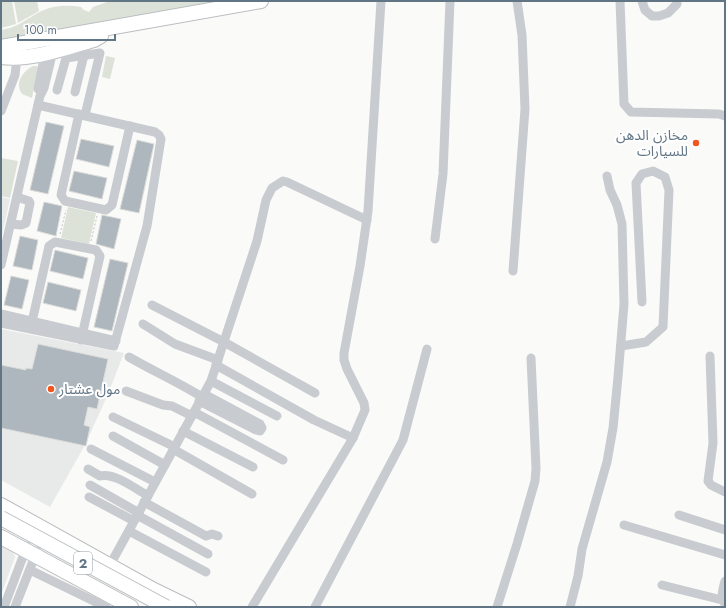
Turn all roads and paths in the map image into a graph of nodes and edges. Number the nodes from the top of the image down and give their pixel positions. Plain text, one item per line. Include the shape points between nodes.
1 (261, 1) edge
2 (381, 1) edge
3 (450, 1) edge
4 (517, 1) edge
5 (620, 1) edge
6 (642, 1) edge
7 (677, 1) edge
8 (105, 29) junction
9 (1, 47) edge
10 (49, 52) junction
11 (84, 54) junction
12 (1, 56) edge
13 (17, 58) junction
14 (57, 90) dead end
15 (75, 92) dead end
16 (39, 101) junction
17 (1, 111) edge
18 (82, 115) junction
19 (725, 116) edge
20 (130, 126) junction
21 (606, 176) dead end
22 (17, 197) junction
23 (68, 202) junction
24 (99, 208) junction
25 (367, 220) junction
26 (11, 224) junction
27 (435, 239) dead end
28 (58, 242) junction
29 (89, 249) junction
30 (1, 266) edge
31 (513, 270) dead end
32 (642, 302) dead end
33 (152, 304) dead end
34 (1, 314) edge
35 (1, 322) edge
36 (32, 322) junction
37 (143, 324) dead end
38 (82, 336) junction
39 (224, 342) junction
40 (621, 346) junction
41 (427, 349) dead end
42 (710, 356) dead end
43 (129, 357) dead end
44 (531, 358) dead end
45 (217, 363) junction
46 (211, 381) junction
47 (126, 391) dead end
48 (315, 393) dead end
49 (202, 397) junction
50 (193, 414) junction
51 (277, 416) dead end
52 (114, 417) dead end
53 (183, 431) junction
54 (113, 436) dead end
55 (353, 438) junction
56 (174, 448) junction
57 (91, 449) dead end
58 (283, 460) dead end
59 (165, 464) junction
60 (253, 467) dead end
61 (88, 469) dead end
62 (155, 482) junction
63 (90, 486) dead end
64 (725, 492) edge
65 (252, 494) dead end
66 (89, 497) dead end
67 (146, 499) junction
68 (1, 505) edge
69 (679, 515) dead end
70 (137, 516) junction
71 (1, 518) edge
72 (624, 525) dead end
73 (1, 526) edge
74 (725, 530) edge
75 (129, 531) junction
76 (218, 536) dead end
77 (1, 537) edge
78 (32, 550) junction
79 (208, 554) dead end
80 (725, 555) edge
81 (110, 565) junction
82 (30, 570) junction
83 (206, 572) dead end
84 (725, 582) edge
85 (662, 585) dead end
86 (724, 602) edge
87 (128, 606) edge
88 (4, 607) edge
89 (15, 607) edge
90 (106, 607) edge
91 (150, 607) edge
92 (166, 607) edge
93 (189, 607) edge
94 (252, 607) edge
95 (315, 607) edge
96 (497, 607) edge
97 (570, 607) edge

1 - 8 highway
2 - 25 street
3 - 27 street via 443,174
4 - 31 street via 522,35 525,109
5 - 19 street via 626,108 631,112
6 - 7 street via 645,10 652,16 658,16 668,13
8 - 9 highway
8 - 10 highway via 101,37 94,40
10 - 13 highway
10 - 16 street via 38,87
11 - 14 street via 66,59
11 - 15 street
11 - 18 street via 100,54
12 - 13 highway
13 - 17 street via 15,75
16 - 18 street
16 - 22 street
18 - 20 street
18 - 23 street via 61,195 62,199
20 - 24 street via 112,205 106,210
20 - 38 street via 157,133 161,139 148,226 114,346
21 - 40 street via 622,224 624,304
22 - 26 street
22 - 26 street via 30,203 26,223
23 - 24 street
23 - 28 path
24 - 29 path
25 - 39 street via 287,182 283,181 272,188 266,200 257,241
25 - 55 street via 344,353 346,369 364,404
26 - 30 street
28 - 29 street
28 - 36 street via 49,246
29 - 38 street via 96,250 100,256
32 - 40 street via 636,183 642,174 653,171 665,177 668,190 663,327 646,342
33 - 39 street
34 - 36 street
35 - 38 street
36 - 38 street
37 - 45 street via 175,344
39 - 45 street
39 - 48 street
40 - 97 street via 607,462 582,549
41 - 95 street via 403,440
42 - 64 street via 713,442 708,481
43 - 49 street
44 - 96 street via 535,481
45 - 46 street
45 - 55 street via 314,420
46 - 49 street
46 - 51 street
47 - 50 street
49 - 49 street via 260,424 262,428 260,431 256,430
49 - 50 street
50 - 53 street
50 - 58 street
52 - 56 street
53 - 56 street
53 - 60 street
54 - 59 street
55 - 94 street
56 - 59 street
56 - 65 street
57 - 62 street
59 - 62 street
61 - 67 street via 100,476 115,477
62 - 67 street
63 - 70 street
66 - 70 street
67 - 70 street
67 - 76 street via 206,536
68 - 81 highway via 40,530
69 - 74 street
70 - 75 street
70 - 79 street
71 - 92 highway, 2, bridge
72 - 80 street
73 - 91 highway, 2
75 - 81 street
75 - 83 street
77 - 78 highway
78 - 82 street
78 - 87 highway
78 - 88 street
81 - 93 highway
82 - 89 street
82 - 90 street
84 - 86 street via 722,592
85 - 86 street

